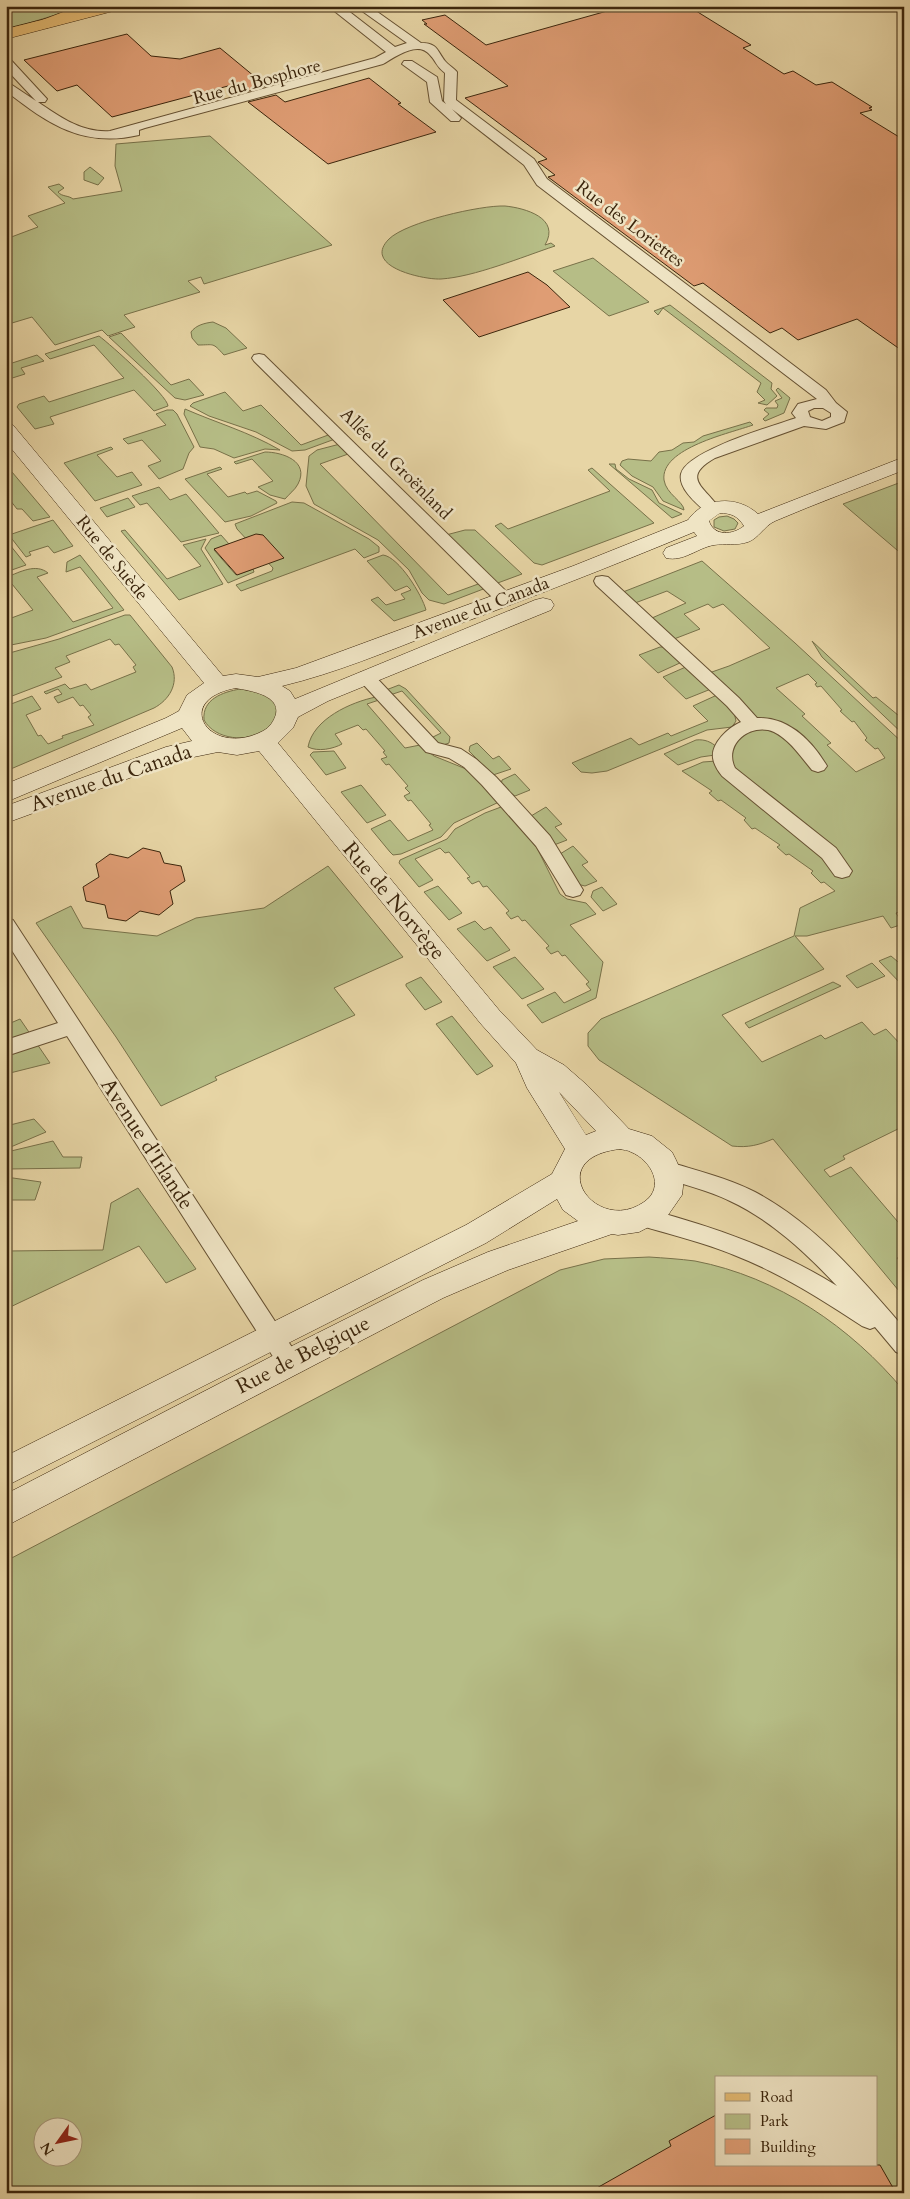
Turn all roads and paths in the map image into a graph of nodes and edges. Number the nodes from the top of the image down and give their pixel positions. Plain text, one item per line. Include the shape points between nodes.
1 (94, 6) edge
2 (116, 6) edge
3 (334, 6) edge
4 (362, 6) edge
5 (42, 24) junction
6 (6, 34) edge
7 (417, 45) junction
8 (392, 54) junction
9 (436, 57) junction
10 (6, 62) edge
11 (406, 64) junction
12 (6, 85) edge
13 (60, 120) junction
14 (120, 133) junction
15 (260, 358) dead end
16 (830, 406) junction
17 (806, 412) junction
18 (6, 430) edge
19 (904, 448) edge
20 (904, 463) edge
21 (738, 509) junction
22 (705, 516) junction
23 (754, 525) junction
24 (717, 538) junction
25 (602, 581) junction
26 (505, 600) junction
27 (366, 677) junction
28 (261, 684) junction
29 (218, 685) junction
30 (289, 712) junction
31 (189, 715) junction
32 (752, 723) junction
33 (264, 742) junction
34 (217, 744) junction
35 (818, 766) dead end
36 (6, 794) edge
37 (6, 815) edge
38 (842, 871) dead end
39 (573, 890) dead end
40 (6, 925) edge
41 (72, 1026) junction
42 (6, 1048) edge
43 (526, 1057) junction
44 (620, 1138) junction
45 (581, 1151) junction
46 (669, 1171) junction
47 (565, 1180) junction
48 (647, 1218) junction
49 (611, 1222) junction
50 (272, 1336) junction
51 (900, 1340) edge
52 (289, 1362) junction
53 (6, 1472) edge
54 (6, 1511) edge

1 - 5 main road
2 - 5 main road
3 - 8 street, Rue des Loriettes via 389,47
4 - 7 street
5 - 6 main road
7 - 8 street, Rue du Bosphore via 403,47
7 - 9 street via 430,48
8 - 11 street, Rue des Loriettes via 395,60
8 - 14 street, Rue du Bosphore via 379,61
9 - 11 street, Rue du Bosphore via 426,63
9 - 16 street, Rue des Loriettes via 451,72 452,103 528,162 542,182 813,387
10 - 13 street, Rue du Bosphore
11 - 14 street, Rue du Bosphore via 344,76 147,130
11 - 17 street, Rue des Loriettes via 433,80 434,96 440,106 516,165 529,186 806,398
12 - 13 street, Rue du Bosphore
13 - 14 street, Rue du Bosphore via 89,134
15 - 26 street, Allée du Groënland
16 - 17 street via 819,403
16 - 17 street via 840,416 835,422 816,425
17 - 22 street via 697,462 689,473 688,481
18 - 29 main road, Rue de Suède
19 - 21 main road
20 - 23 main road
21 - 22 main road via 723,506
21 - 23 main road via 748,515
22 - 24 main road via 706,534
22 - 26 main road, Avenue du Canada via 684,530
23 - 24 main road via 741,538
24 - 25 main road, Avenue du Canada
25 - 27 main road, Avenue du Canada
25 - 32 street
26 - 28 main road, Avenue du Canada via 302,674
27 - 30 main road, Avenue du Canada
27 - 39 street via 432,748 455,753 490,781 543,841
28 - 29 main road via 236,681
28 - 30 main road via 282,695
29 - 31 main road via 197,698
30 - 33 main road via 278,733
31 - 34 main road via 198,734
31 - 36 main road, Avenue du Canada
32 - 35 street via 768,724 787,732
32 - 38 street via 735,732 725,746 722,759 728,772 829,853
33 - 34 main road via 245,746
33 - 43 main road, Rue de Norvège
34 - 37 main road, Avenue du Canada via 174,753
40 - 41 street, Avenue d'Irlande
41 - 42 street
41 - 50 street, Avenue d'Irlande
43 - 44 main road, Rue de Norvège via 544,1064 568,1081
43 - 45 main road, Rue de Norvège
44 - 45 main road via 598,1141
44 - 46 main road via 641,1143
45 - 47 main road via 569,1164
46 - 48 main road via 670,1190 660,1208
46 - 51 street via 712,1184 776,1217 814,1250
47 - 49 main road via 571,1200 590,1217
47 - 50 main road, Rue de Belgique via 476,1234
48 - 49 main road via 628,1223
48 - 51 street via 775,1262 818,1285
49 - 52 main road, Rue de Belgique via 484,1267 398,1306
50 - 52 street, Avenue d'Irlande
50 - 53 main road, Rue de Belgique
52 - 54 main road, Rue de Belgique

